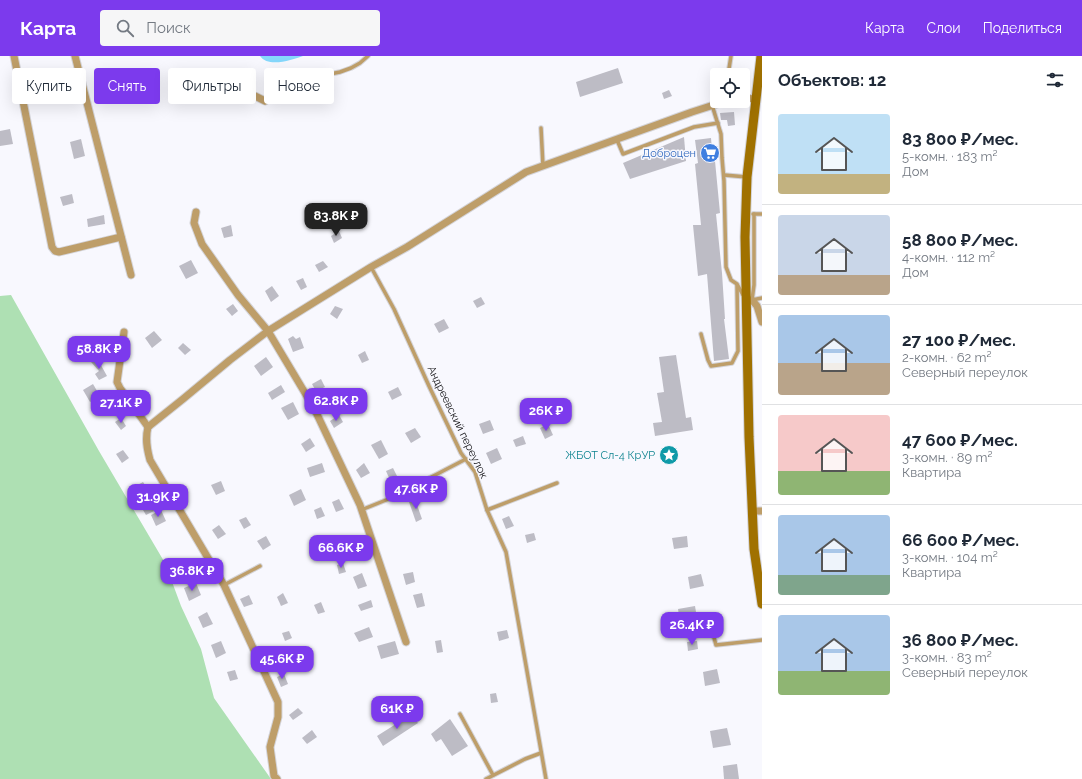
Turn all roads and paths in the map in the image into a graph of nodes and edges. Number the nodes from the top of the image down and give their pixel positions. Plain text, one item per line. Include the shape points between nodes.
1 (14, 56) edge
2 (75, 56) edge
3 (368, 56) edge
4 (731, 56) edge
5 (762, 56) edge
6 (729, 68) edge
7 (334, 73) edge
8 (750, 99) edge
9 (756, 99) junction
10 (710, 106) edge
11 (713, 108) edge
12 (718, 123) junction
13 (541, 128) dead end
14 (617, 140) junction
15 (543, 166) junction
16 (724, 175) junction
17 (747, 177) junction
18 (196, 212) dead end
19 (750, 214) junction
20 (762, 214) edge
21 (121, 237) junction
22 (372, 267) junction
23 (131, 275) dead end
24 (737, 284) junction
25 (762, 298) edge
26 (749, 300) junction
27 (762, 322) edge
28 (268, 331) junction
29 (124, 332) dead end
30 (701, 334) dead end
31 (148, 427) junction
32 (466, 459) junction
33 (557, 483) dead end
34 (361, 510) junction
35 (486, 510) junction
36 (752, 511) junction
37 (762, 511) edge
38 (260, 566) dead end
39 (224, 585) junction
40 (762, 604) edge
41 (710, 623) dead end
42 (762, 640) edge
43 (406, 642) dead end
44 (460, 714) dead end
45 (540, 753) junction
46 (493, 775) junction
47 (277, 779) edge
48 (486, 779) edge
49 (546, 779) edge

1 - 21 street via 52,247 58,252
2 - 21 street
3 - 7 lane via 351,68
4 - 6 lane
5 - 9 main road
8 - 9 street
9 - 17 main road
10 - 14 street
11 - 12 lane
12 - 14 lane via 694,127 623,154
12 - 16 lane
13 - 15 lane
14 - 15 street
15 - 22 street via 526,172
16 - 17 lane
16 - 24 lane via 726,266 731,280
17 - 19 main road
18 - 28 street via 194,223 202,244 238,295
19 - 20 lane
19 - 26 main road via 745,237
21 - 23 street
22 - 28 street
22 - 32 lane, Андреевский переулок
24 - 26 lane
24 - 30 lane via 738,351 732,363 711,366
25 - 26 lane
26 - 27 street via 757,306
26 - 36 main road
28 - 31 street
28 - 34 street via 314,408
29 - 31 street via 117,382
31 - 39 street via 146,446 150,460
32 - 34 lane via 391,498
32 - 35 lane, Андреевский переулок via 475,472
33 - 35 lane
34 - 43 street
35 - 45 lane, Андреевский переулок via 506,552
36 - 37 street
36 - 40 main road via 754,549
38 - 39 lane
39 - 47 street via 278,702 278,717 270,747 274,776
41 - 42 lane via 716,645
44 - 46 lane
45 - 46 lane
45 - 49 lane, Андреевский переулок
46 - 48 lane

